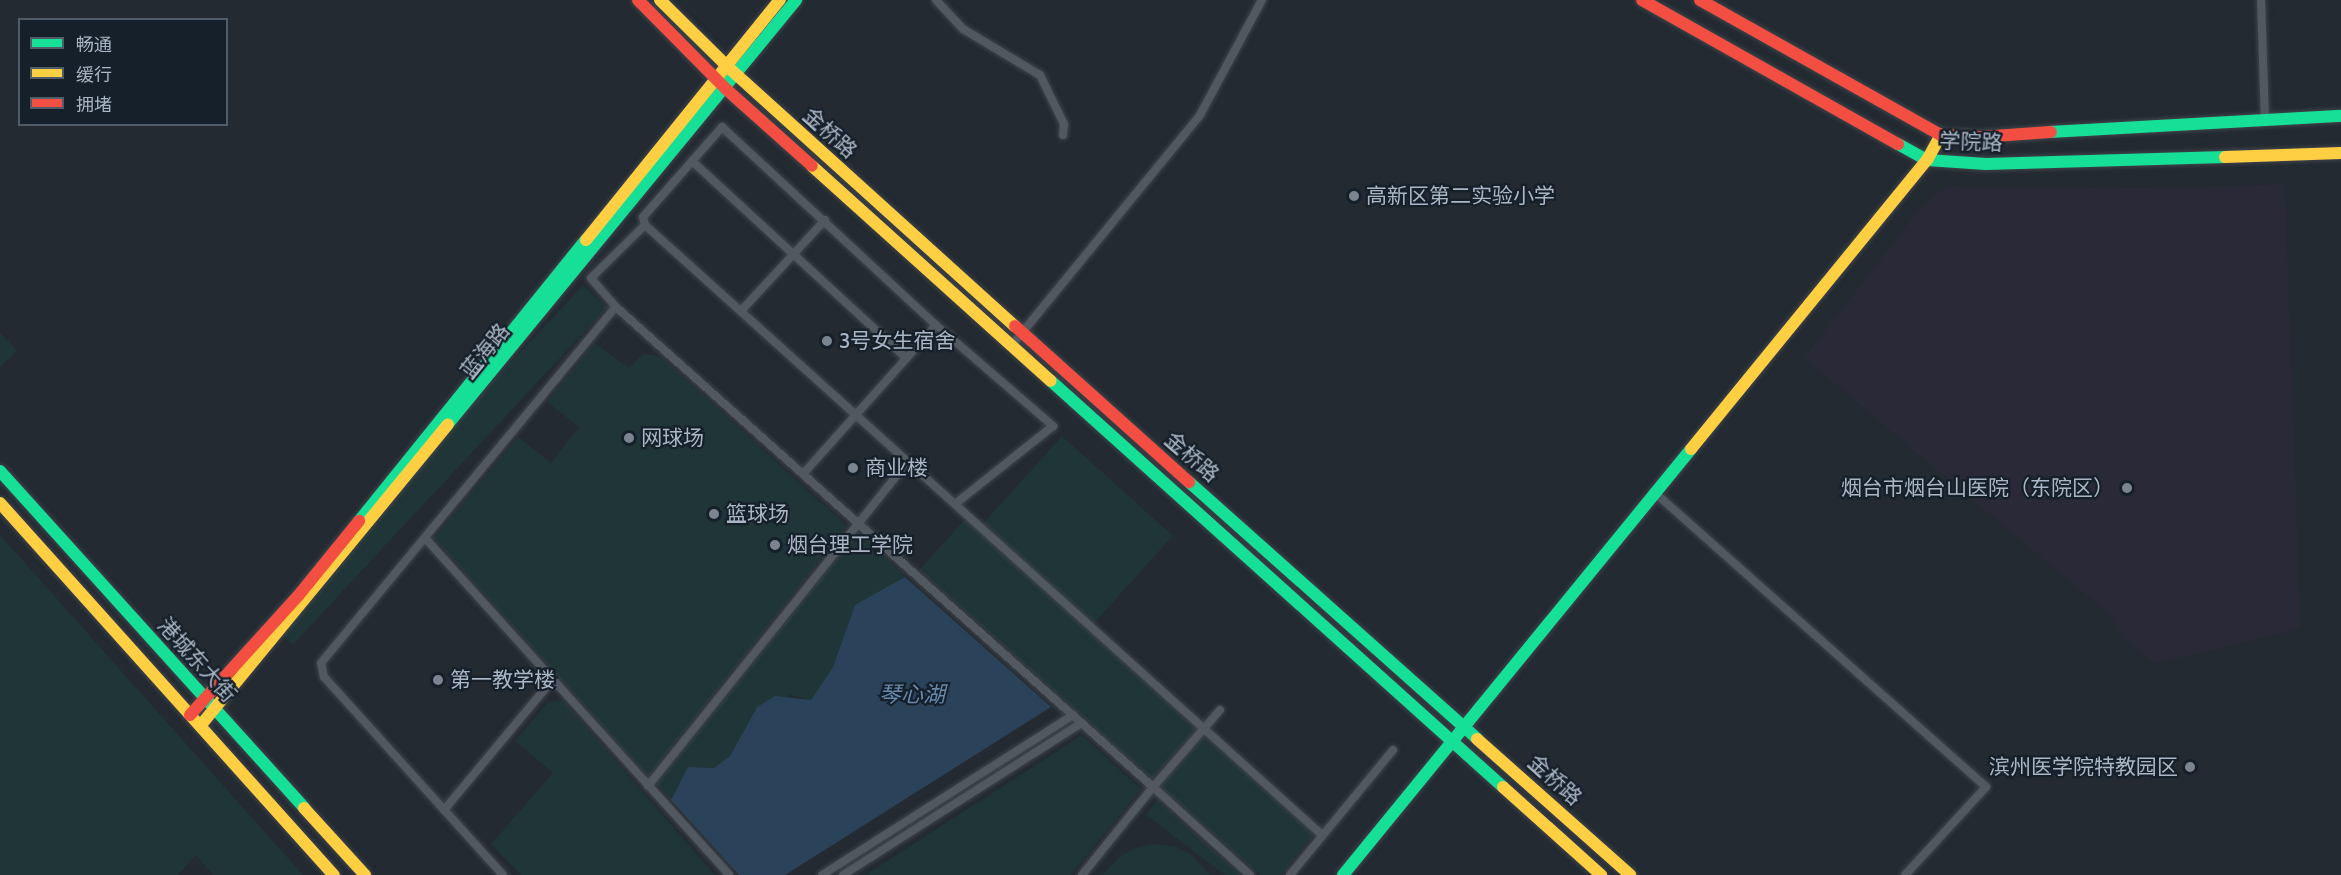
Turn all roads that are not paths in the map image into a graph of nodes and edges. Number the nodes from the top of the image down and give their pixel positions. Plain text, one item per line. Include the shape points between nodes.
1 (638, 0) edge
2 (660, 0) edge
3 (780, 0) edge
4 (796, 0) edge
5 (936, 0) edge
6 (1262, 0) edge
7 (1642, 0) edge
8 (1700, 0) edge
9 (2261, 0) edge
10 (732, 71) junction
11 (721, 85) junction
12 (2341, 116) edge
13 (2265, 118) junction
14 (1063, 135) dead end
15 (1941, 135) junction
16 (2341, 153) edge
17 (1927, 160) junction
18 (692, 161) junction
19 (825, 220) junction
20 (645, 225) junction
21 (616, 307) junction
22 (741, 311) junction
23 (936, 325) junction
24 (1022, 333) junction
25 (1012, 345) junction
26 (906, 358) junction
27 (856, 415) junction
28 (908, 461) junction
29 (0, 471) edge
30 (803, 474) junction
31 (1654, 492) junction
32 (0, 503) edge
33 (955, 504) junction
34 (858, 523) junction
35 (425, 538) junction
36 (553, 679) junction
37 (206, 699) junction
38 (216, 710) junction
39 (1220, 710) dead end
40 (190, 715) junction
41 (1073, 715) junction
42 (1082, 723) junction
43 (1465, 724) junction
44 (201, 725) junction
45 (1451, 741) junction
46 (1393, 750) dead end
47 (648, 786) junction
48 (1153, 787) junction
49 (444, 810) junction
50 (1322, 835) junction
51 (334, 875) edge
52 (365, 875) edge
53 (503, 875) edge
54 (729, 875) edge
55 (822, 875) edge
56 (843, 875) edge
57 (1082, 875) edge
58 (1250, 875) edge
59 (1290, 875) edge
60 (1343, 875) edge
61 (1601, 875) edge
62 (1630, 875) edge
63 (1905, 875) edge

1 - 11 street, 金桥路
2 - 10 street, 金桥路
3 - 10 street, 蓝海路
4 - 10 street, 蓝海路
5 - 14 street via 963,29 1040,75 1064,124
6 - 24 street via 1200,115
7 - 17 street, 学院路
8 - 15 street, 学院路
9 - 13 street
10 - 11 street, 蓝海路
10 - 24 street, 金桥路
11 - 25 street, 金桥路
11 - 37 street, 蓝海路 via 298,596
11 - 38 street, 蓝海路
12 - 13 street, 学院路
13 - 15 street, 学院路 via 1979,137
15 - 17 street
16 - 17 street, 学院路 via 1986,164
17 - 31 street
18 - 19 street via 722,127
18 - 20 street via 643,217
18 - 26 street
19 - 22 street
19 - 23 street
20 - 21 street via 591,278
20 - 22 street
21 - 30 street
21 - 35 street
22 - 27 street
23 - 26 street
23 - 33 street via 1053,426
24 - 25 street
24 - 43 street, 金桥路
25 - 45 street, 金桥路
26 - 27 street
27 - 28 street
27 - 30 street
28 - 33 street
28 - 34 street
29 - 37 street, 港城东大街
30 - 34 street
31 - 43 street
31 - 63 street via 1986,787
32 - 40 street, 港城东大街
33 - 50 street
34 - 41 street
34 - 47 street
35 - 36 street
35 - 49 street via 321,663 324,677
36 - 47 street
36 - 49 street
37 - 38 street, 港城东大街
37 - 40 street, 蓝海路
38 - 44 street, 蓝海路
38 - 52 street, 港城东大街
39 - 48 street
40 - 44 street, 港城东大街
41 - 42 street
41 - 55 street
42 - 48 street
42 - 56 street
43 - 45 street
43 - 62 street, 金桥路
44 - 51 street, 港城东大街
45 - 60 street
45 - 61 street, 金桥路
46 - 50 street
47 - 54 street
48 - 57 street
48 - 58 street
49 - 53 street
50 - 59 street

